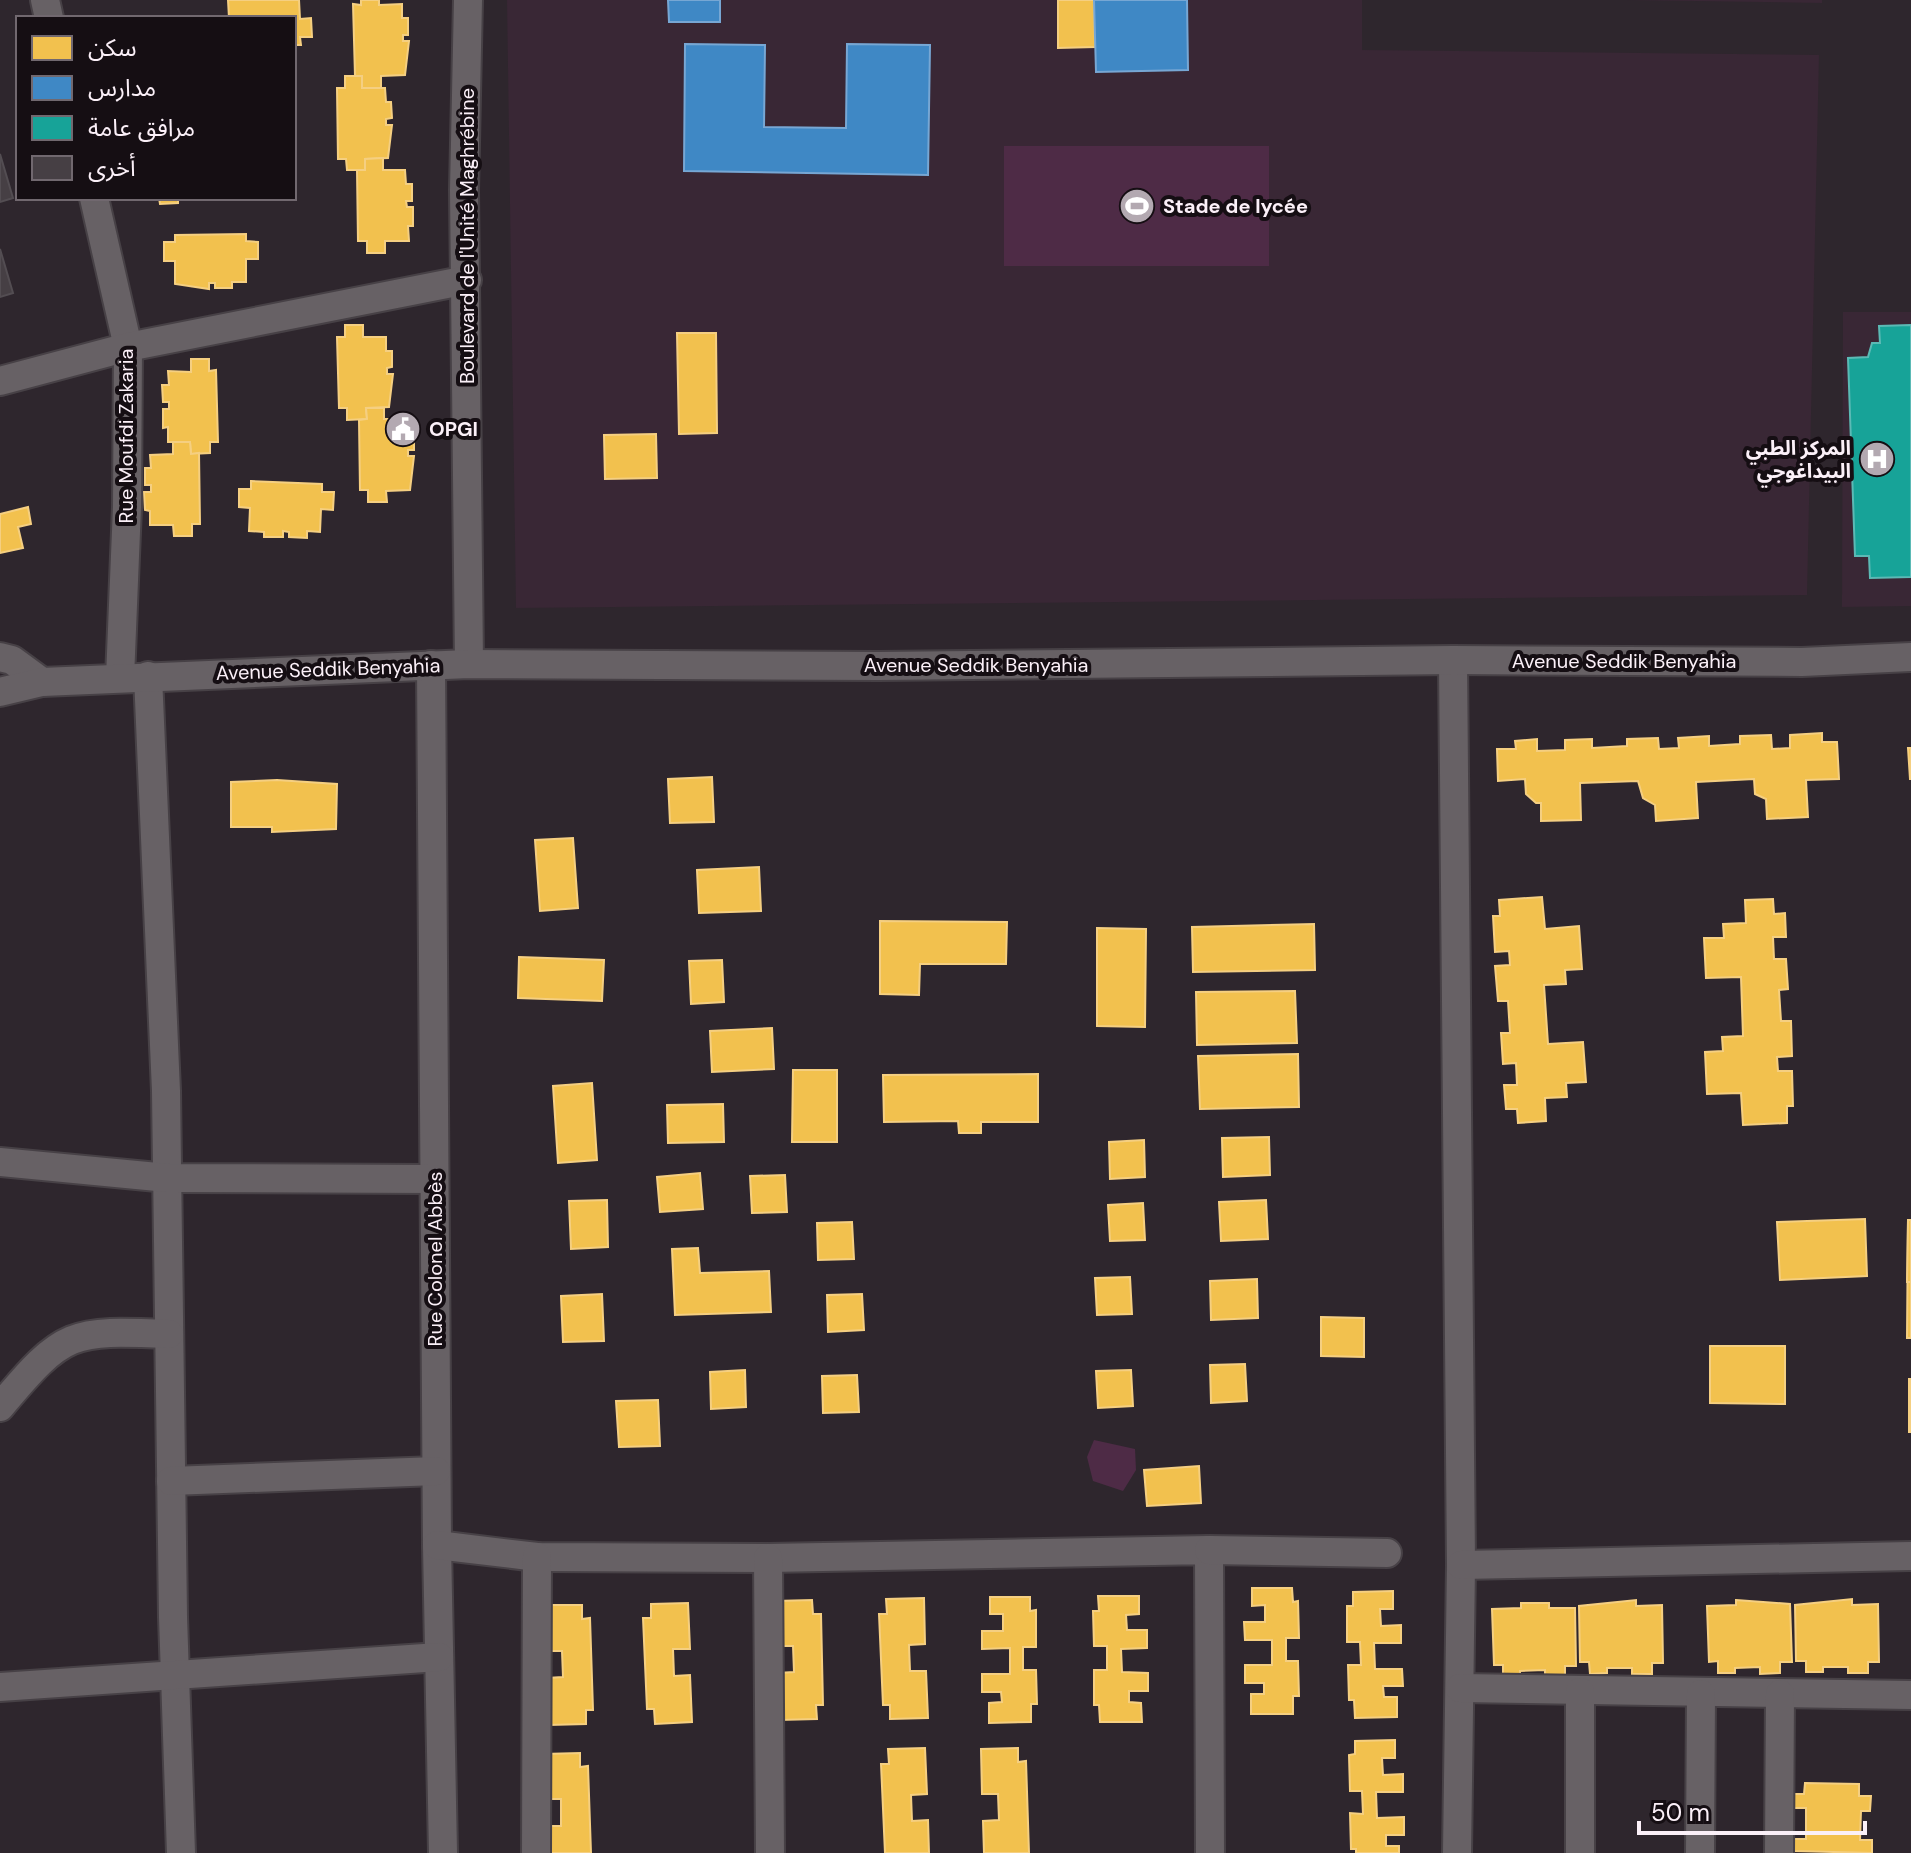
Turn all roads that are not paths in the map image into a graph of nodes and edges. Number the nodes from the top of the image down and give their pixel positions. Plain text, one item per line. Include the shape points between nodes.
1 (468, 0) edge
2 (94, 200) edge
3 (467, 280) junction
4 (128, 347) junction
5 (0, 381) edge
6 (0, 657) edge
7 (1911, 657) edge
8 (1453, 660) junction
9 (469, 664) junction
10 (431, 665) junction
11 (134, 677) junction
12 (42, 682) junction
13 (0, 692) edge
14 (0, 1162) edge
15 (168, 1178) junction
16 (434, 1179) junction
17 (169, 1334) junction
18 (0, 1406) edge
19 (436, 1471) junction
20 (171, 1481) junction
21 (437, 1545) junction
22 (1209, 1550) junction
23 (1387, 1553) dead end
24 (1911, 1556) edge
25 (537, 1557) junction
26 (768, 1558) junction
27 (1461, 1565) junction
28 (439, 1657) junction
29 (175, 1675) junction
30 (0, 1687) edge
31 (1460, 1688) junction
32 (1580, 1692) junction
33 (1701, 1694) junction
34 (1780, 1694) junction
35 (1911, 1695) edge
36 (181, 1853) edge
37 (443, 1853) edge
38 (536, 1853) edge
39 (770, 1853) edge
40 (1210, 1853) edge
41 (1457, 1853) edge
42 (1580, 1853) edge
43 (1700, 1853) edge
44 (1779, 1853) edge

1 - 3 street, Boulevard de l'Unité Maghrébine
2 - 4 street, Rue Moufdi Zakaria
3 - 4 street
3 - 9 street, Boulevard de l'Unité Maghrébine
4 - 5 street
4 - 11 street, Rue Moufdi Zakaria
6 - 12 street
7 - 8 street, Avenue Seddik Benyahia via 1802,662
8 - 9 street, Avenue Seddik Benyahia
8 - 27 street
9 - 10 street, Avenue Seddik Benyahia
10 - 11 street, Avenue Seddik Benyahia
10 - 16 street, Rue Colonel Abbès
11 - 12 street, Avenue Seddik Benyahia
11 - 15 street, Rue Moufdi Zakaria
12 - 13 street, Avenue Seddik Benyahia
14 - 15 street
15 - 16 street
15 - 17 street, Rue Moufdi Zakaria
16 - 19 street, Rue Colonel Abbès
17 - 18 street via 104,1331 73,1337 42,1358
17 - 20 street, Rue Moufdi Zakaria
19 - 20 street
19 - 21 street, Rue Colonel Abbès
20 - 29 street, Rue Moufdi Zakaria
21 - 25 street
21 - 28 street, Rue Colonel Abbès
22 - 23 street
22 - 26 street
22 - 40 street
24 - 27 street
25 - 26 street
25 - 38 street
26 - 39 street
27 - 31 street
28 - 29 street
28 - 37 street, Rue Colonel Abbès
29 - 30 street
29 - 36 street, Rue Moufdi Zakaria
31 - 32 street
31 - 41 street
32 - 33 street
32 - 42 street
33 - 34 street
33 - 43 street
34 - 35 street
34 - 44 street

